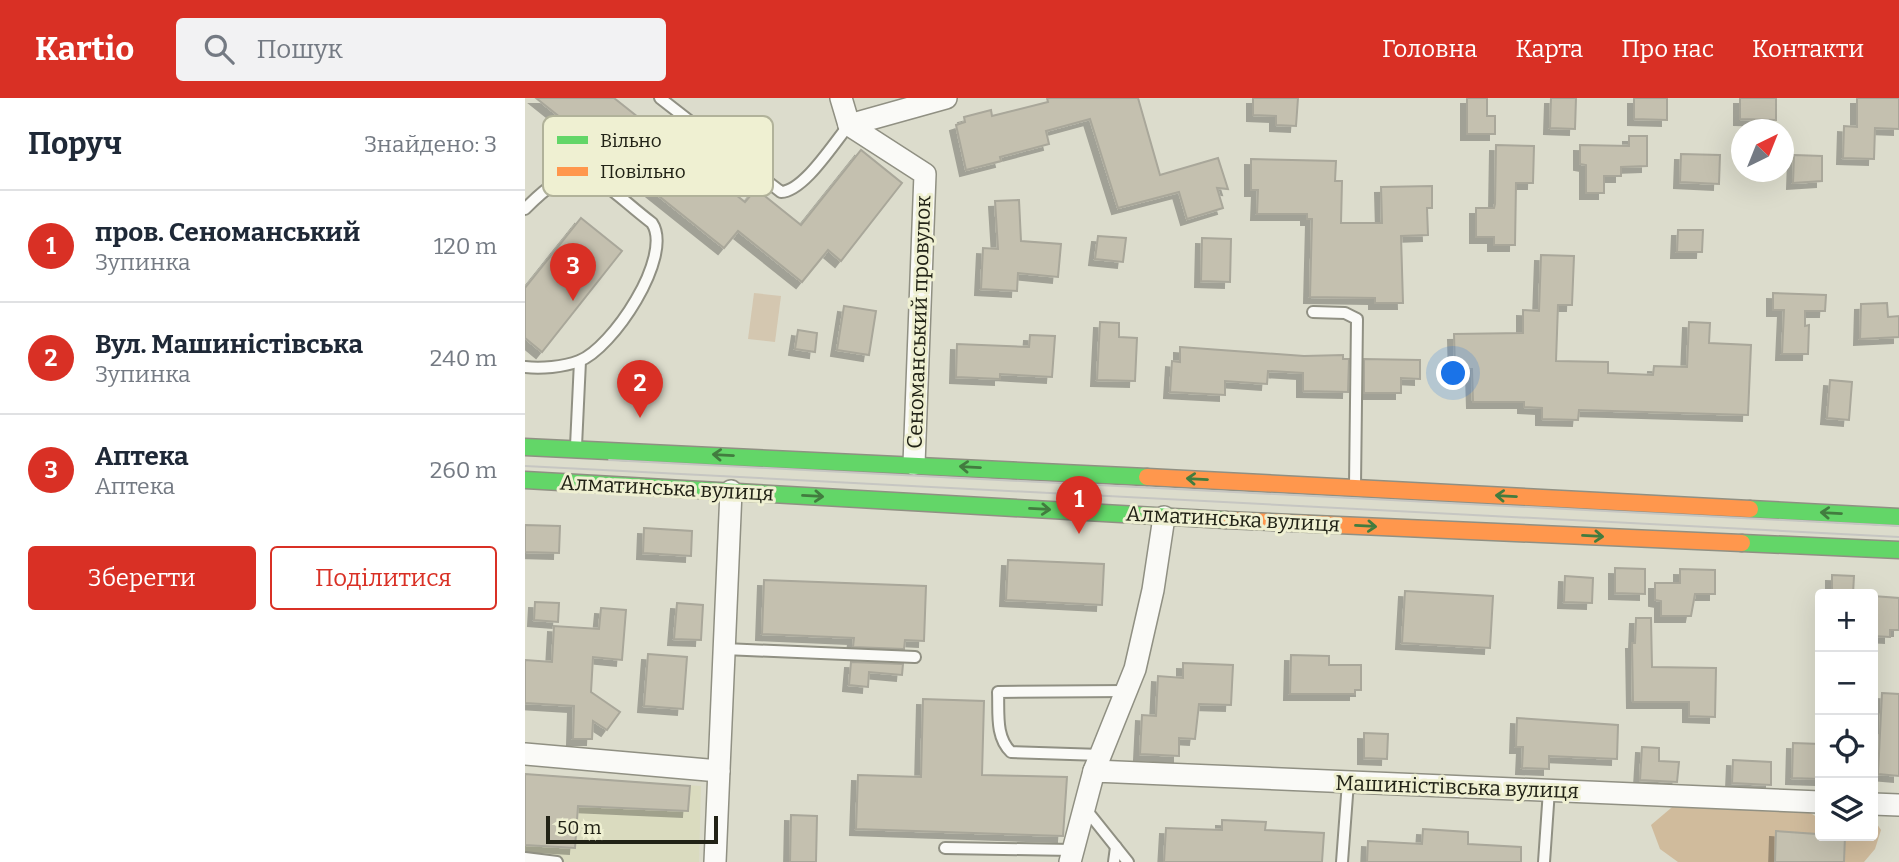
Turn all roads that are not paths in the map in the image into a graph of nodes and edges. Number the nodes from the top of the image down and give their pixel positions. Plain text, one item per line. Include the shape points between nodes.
1 (660, 98) edge
2 (841, 98) edge
3 (946, 98) edge
4 (683, 116) edge
5 (849, 125) junction
6 (773, 186) edge
7 (543, 194) edge
8 (617, 196) edge
9 (525, 209) edge
10 (1313, 312) dead end
11 (580, 361) junction
12 (525, 367) edge
13 (525, 447) edge
14 (575, 449) junction
15 (913, 464) junction
16 (525, 480) edge
17 (1355, 488) junction
18 (731, 491) junction
19 (1164, 517) junction
20 (1899, 517) edge
21 (1899, 550) edge
22 (724, 649) junction
23 (915, 657) dead end
24 (1127, 691) junction
25 (525, 754) edge
26 (1097, 763) junction
27 (719, 771) junction
28 (1348, 782) junction
29 (1549, 790) junction
30 (1815, 802) edge
31 (1878, 804) edge
32 (1899, 806) edge
33 (1084, 807) junction
34 (1116, 847) junction
35 (945, 848) dead end
36 (1071, 856) edge
37 (525, 858) edge
38 (557, 862) edge
39 (715, 862) edge
40 (1114, 862) edge
41 (1128, 862) edge
42 (1342, 862) edge
43 (1543, 862) edge

1 - 4 lane
2 - 5 street
3 - 5 street
5 - 6 lane via 791,191 781,192
5 - 15 street, Сеноманський провулок via 925,174
7 - 9 lane
8 - 11 lane via 652,223 658,242 637,299 615,330
10 - 17 lane via 1345,313 1357,319
11 - 12 lane
11 - 14 lane
13 - 14 street, Алматинська вулиця
15 -> 14 street, Алматинська вулиця
17 -> 15 street, Алматинська вулиця
16 - 18 street, Алматинська вулиця
20 -> 17 street, Алматинська вулиця
18 -> 19 street, Алматинська вулиця
18 - 22 street
19 -> 21 street, Алматинська вулиця
19 - 24 street via 1153,590
22 - 23 lane
22 - 27 street
24 - 26 street
24 - 26 lane via 998,692 1002,744 1011,752
25 - 27 street
26 - 28 street, Машиністівська вулиця
26 - 33 street
27 - 39 street
28 - 29 street, Машиністівська вулиця
28 - 42 lane
29 - 30 street, Машиністівська вулиця
29 - 43 lane
31 - 32 street
33 - 34 lane
33 - 36 street
34 - 40 lane
34 - 41 lane
35 - 36 lane
37 - 38 lane

